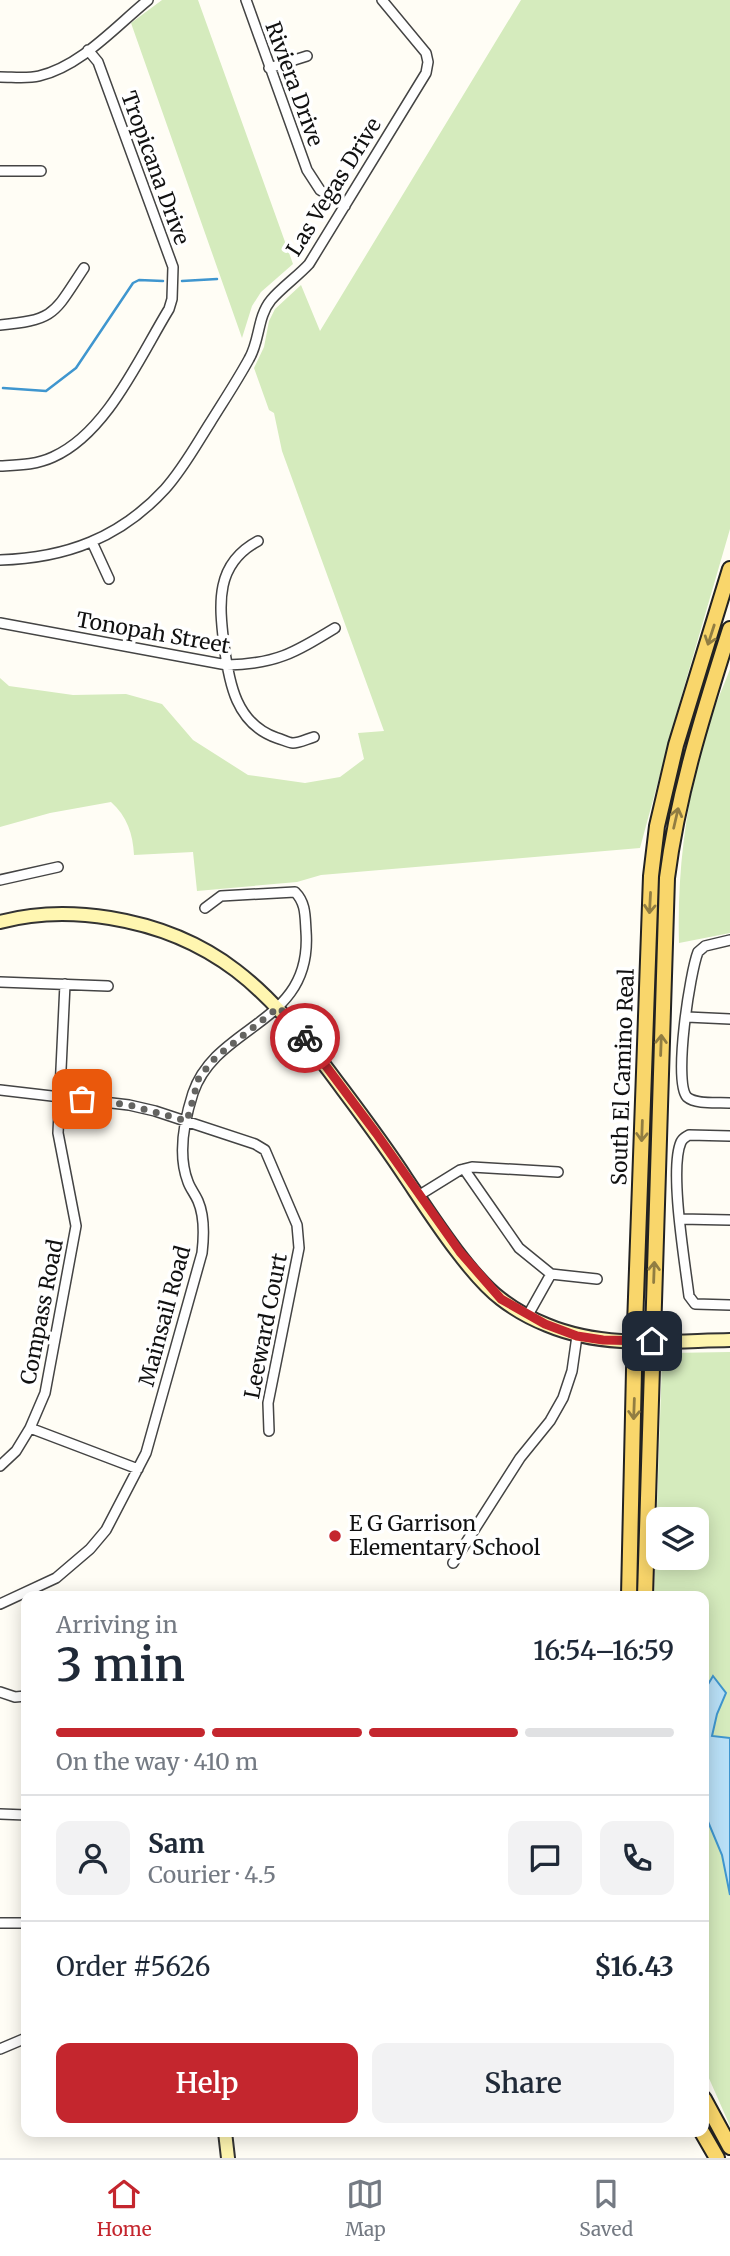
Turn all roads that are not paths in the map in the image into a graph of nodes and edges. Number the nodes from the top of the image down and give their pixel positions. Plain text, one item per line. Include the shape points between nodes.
1 (148, 0) edge
2 (246, 0) edge
3 (382, 0) edge
4 (88, 50) junction
5 (307, 56) dead end
6 (269, 68) junction
7 (0, 78) edge
8 (0, 171) edge
9 (41, 171) dead end
10 (345, 206) junction
11 (84, 268) dead end
12 (0, 325) edge
13 (0, 466) edge
14 (258, 541) dead end
15 (92, 542) junction
16 (0, 560) edge
17 (730, 569) edge
18 (108, 579) dead end
19 (0, 623) edge
20 (335, 628) dead end
21 (730, 629) edge
22 (227, 665) junction
23 (314, 737) dead end
24 (58, 867) dead end
25 (0, 880) edge
26 (205, 908) dead end
27 (0, 922) edge
28 (730, 940) edge
29 (0, 982) edge
30 (65, 984) junction
31 (108, 986) dead end
32 (279, 1007) junction
33 (687, 1017) junction
34 (730, 1019) edge
35 (0, 1090) edge
36 (59, 1097) junction
37 (730, 1103) edge
38 (187, 1121) junction
39 (730, 1136) edge
40 (464, 1169) junction
41 (558, 1172) dead end
42 (418, 1196) junction
43 (680, 1219) junction
44 (730, 1220) edge
45 (551, 1274) junction
46 (597, 1279) dead end
47 (730, 1305) edge
48 (528, 1315) junction
49 (577, 1336) junction
50 (730, 1340) edge
51 (635, 1341) junction
52 (652, 1341) junction
53 (30, 1428) junction
54 (269, 1432) dead end
55 (0, 1466) edge
56 (138, 1469) junction
57 (453, 1563) dead end
58 (28, 1591) edge
59 (629, 1591) edge
60 (645, 1591) edge
61 (21, 1594) edge
62 (0, 1604) edge
63 (0, 1692) edge
64 (21, 1696) edge
65 (0, 1814) edge
66 (21, 1815) edge
67 (0, 1923) edge
68 (21, 1923) edge
69 (21, 2040) edge
70 (0, 2049) edge
71 (709, 2108) edge
72 (226, 2137) edge
73 (705, 2137) edge
74 (730, 2147) edge
75 (228, 2158) edge
76 (717, 2158) edge

1 - 4 street
2 - 6 street, Riviera Drive
3 - 10 street, Las Vegas Drive via 426,53 426,74
4 - 7 street via 59,69
4 - 13 street, Tropicana Drive via 98,62 173,267 172,299 91,432 52,458
5 - 6 street
6 - 10 street, Riviera Drive via 307,170 320,190
8 - 9 street
10 - 15 street, Las Vegas Drive via 309,264 271,299 250,357 166,488 138,514
11 - 12 street via 57,309 31,322
14 - 22 street via 236,559 222,587
15 - 16 street, Las Vegas Drive via 65,552
15 - 18 street
17 -> 51 main road, South El Camino Real via 676,745 654,845
19 - 22 street, Tonopah Street
20 - 22 street, Tonopah Street via 271,662
52 -> 21 main road, South El Camino Real via 667,878 692,749
22 - 23 street via 238,705 255,726 292,743
24 - 25 street
26 - 32 street, Mainsail Road via 221,896 288,891 303,901 306,957 290,995
27 - 32 main road via 65,913 136,922 190,941 223,960
28 - 33 street via 698,952
29 - 30 street
30 - 31 street
30 - 36 street, Compass Road
32 - 38 street, Mainsail Road via 216,1057 199,1077
32 - 42 main road
33 - 34 street
33 - 37 street via 682,1089 695,1101
35 - 36 street
36 - 38 street via 129,1105
36 - 53 street, Compass Road via 60,1151 76,1226 45,1393
38 - 54 street, Leeward Court via 265,1150 297,1224 299,1248 268,1403
38 - 56 street, Mainsail Road via 182,1152 187,1182 199,1204 202,1253
39 - 43 street via 690,1135 681,1142 676,1175
40 - 41 street
40 - 42 street
40 - 45 street via 514,1243
42 - 48 main road via 485,1283
43 - 44 street
43 - 47 street via 689,1296 695,1304
45 - 46 street
45 - 48 street
48 - 49 main road
49 - 51 main road
49 - 57 street via 563,1398
50 - 52 main road
51 - 52 main road
51 -> 59 main road, South El Camino Real
52 - 60 main road, South El Camino Real
53 - 55 street, Compass Road
53 - 56 street
56 - 58 street, Mainsail Road via 106,1530 90,1549 56,1578
61 - 62 street, Mainsail Road
63 - 64 street
65 - 66 street
67 - 68 street
69 - 70 street
71 - 74 main road
72 - 75 main road
73 - 76 main road

